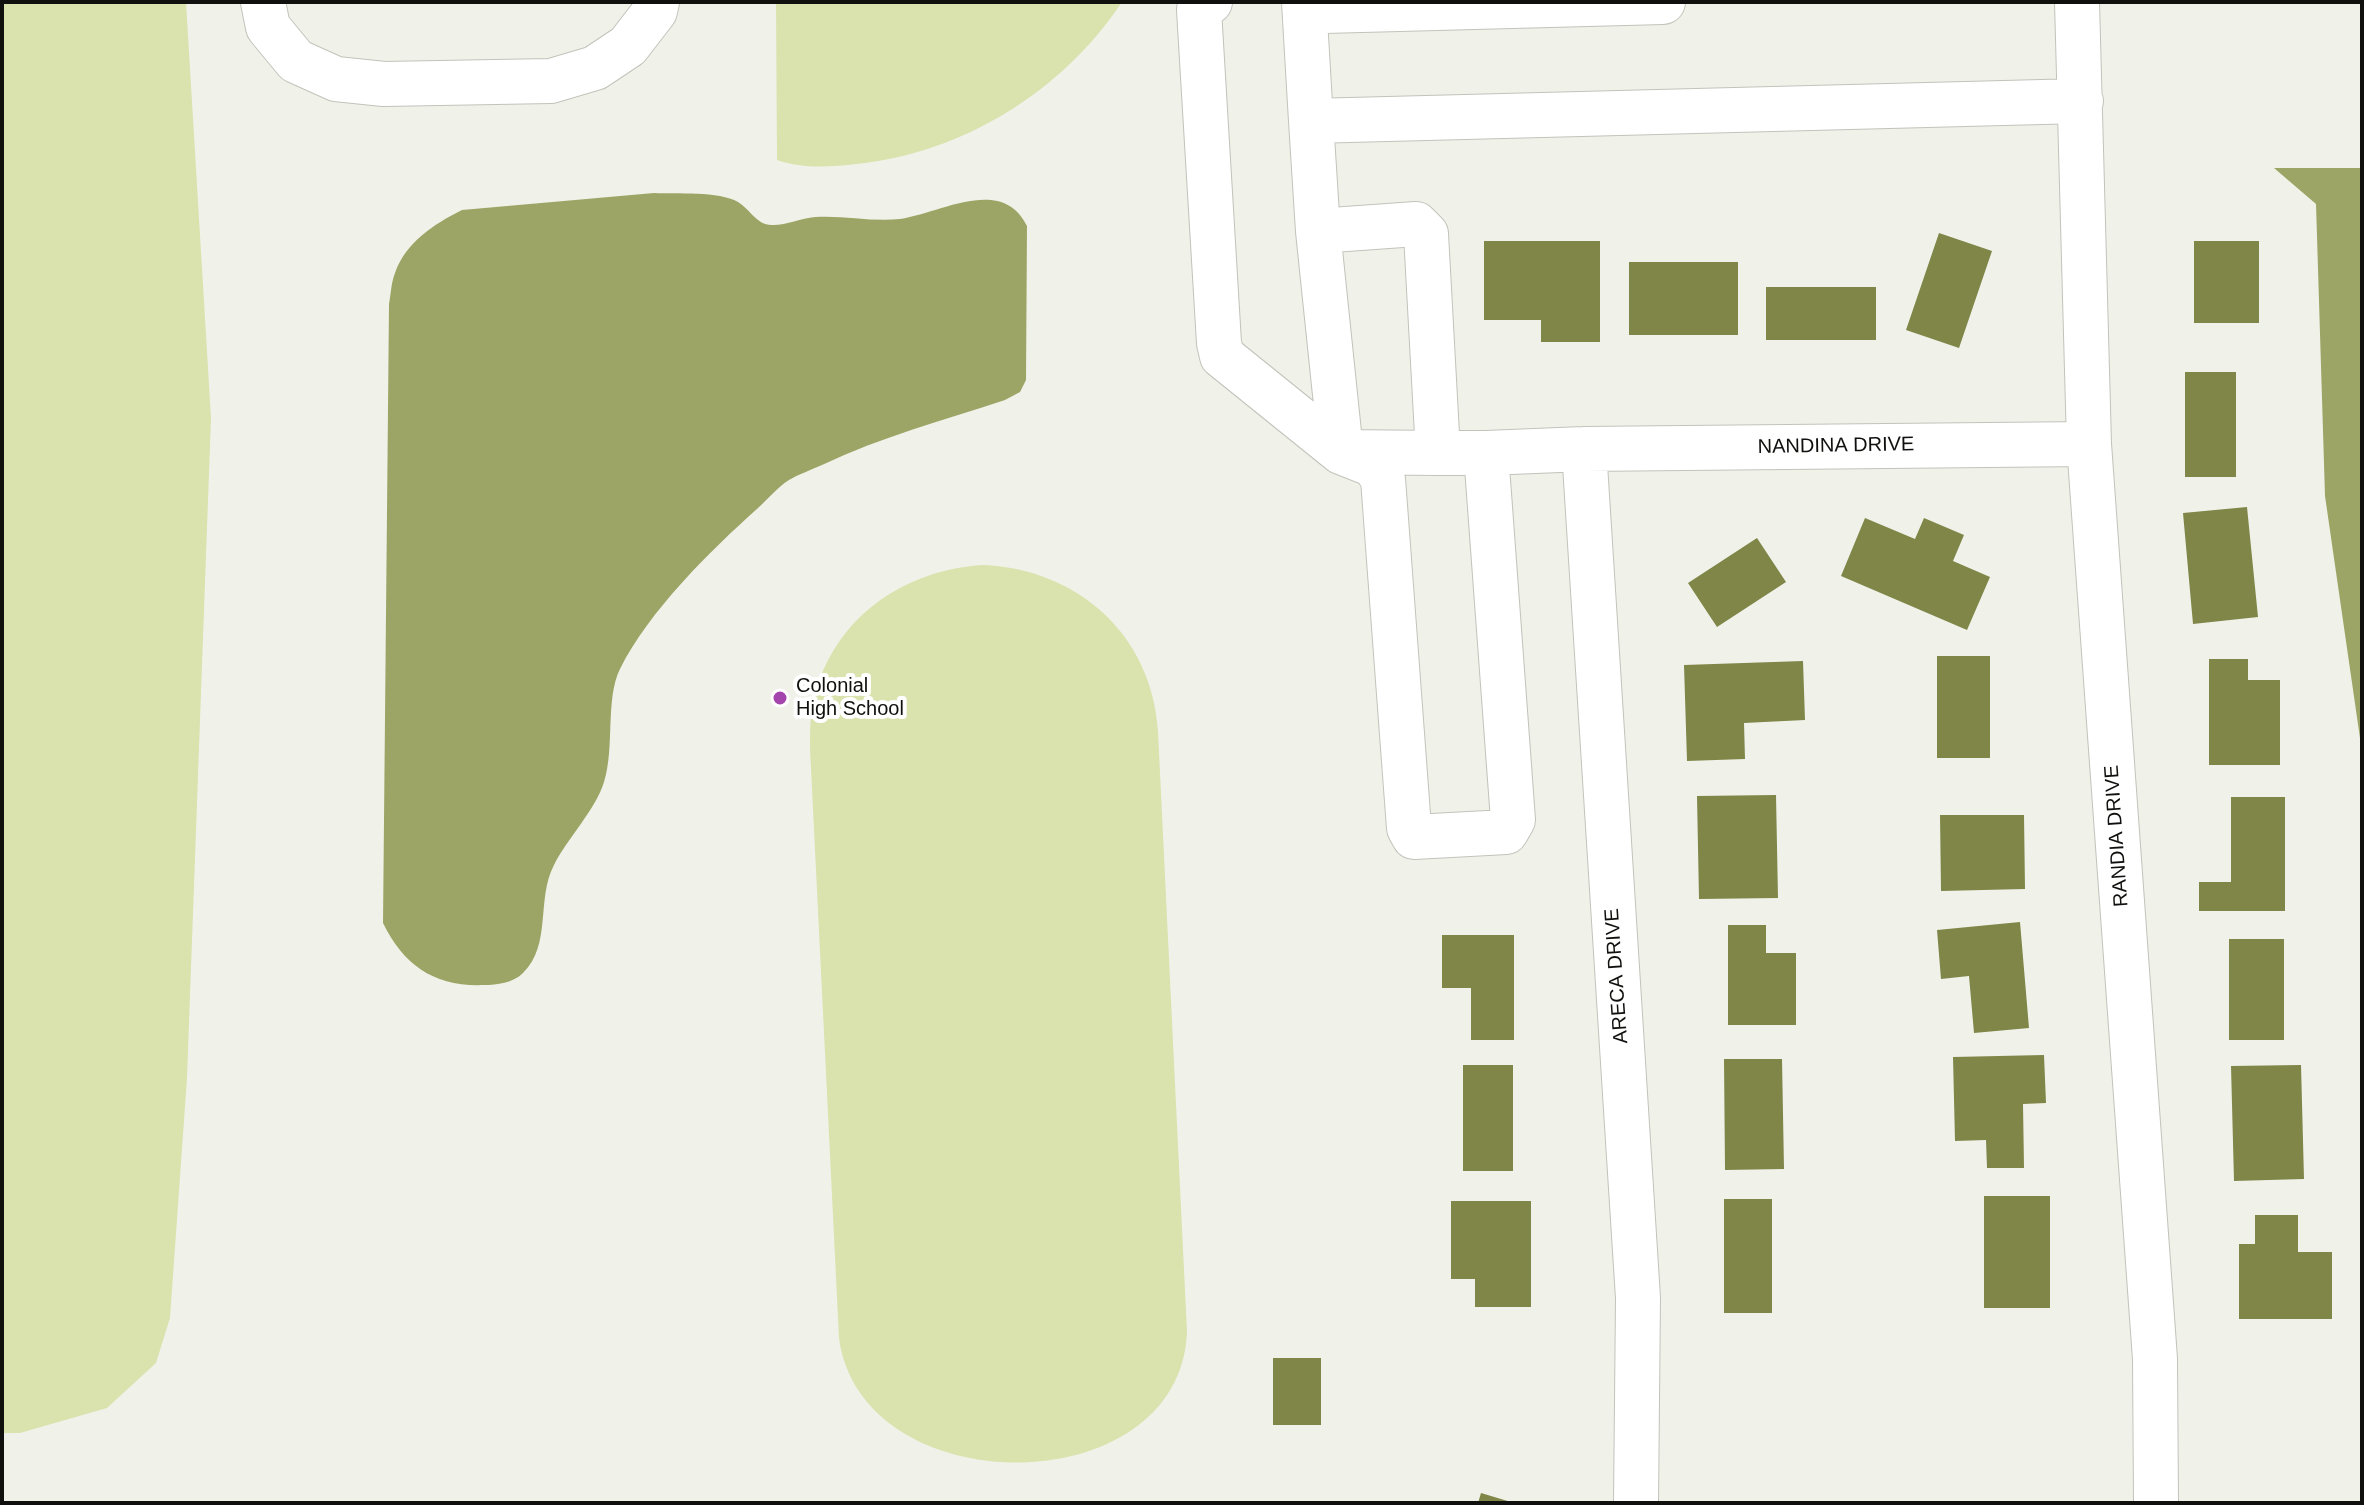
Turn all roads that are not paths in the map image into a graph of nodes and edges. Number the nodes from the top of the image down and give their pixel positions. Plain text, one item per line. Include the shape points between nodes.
1 (263, 2) edge
2 (657, 2) edge
3 (1210, 2) edge
4 (1304, 2) edge
5 (1312, 2) edge
6 (1663, 2) edge
7 (2077, 2) edge
8 (2081, 101) junction
9 (1311, 121) junction
10 (1318, 231) junction
11 (2089, 444) junction
12 (1584, 449) junction
13 (1341, 452) junction
14 (1438, 453) junction
15 (1486, 453) junction
16 (1636, 1503) edge
17 (2156, 1503) edge

1 - 2 street via 268,27 296,61 336,79 384,84 551,81 595,68 628,46
3 - 13 street via 1199,10 1222,356
4 - 9 street
5 - 6 street via 1324,11
7 - 8 street, RANDIA DRIVE
8 - 9 street
8 - 11 street, RANDIA DRIVE
9 - 10 street
10 - 13 street
10 - 14 street via 1416,224 1426,234
11 - 12 street, NANDINA DRIVE
11 - 17 street, RANDIA DRIVE via 2155,1359
12 - 15 street, NANDINA DRIVE
12 - 16 street, ARECA DRIVE via 1638,1298
13 - 14 street, NANDINA DRIVE
13 - 15 street via 1374,465 1383,479 1409,828 1414,837 1506,832 1513,820
14 - 15 street, NANDINA DRIVE

